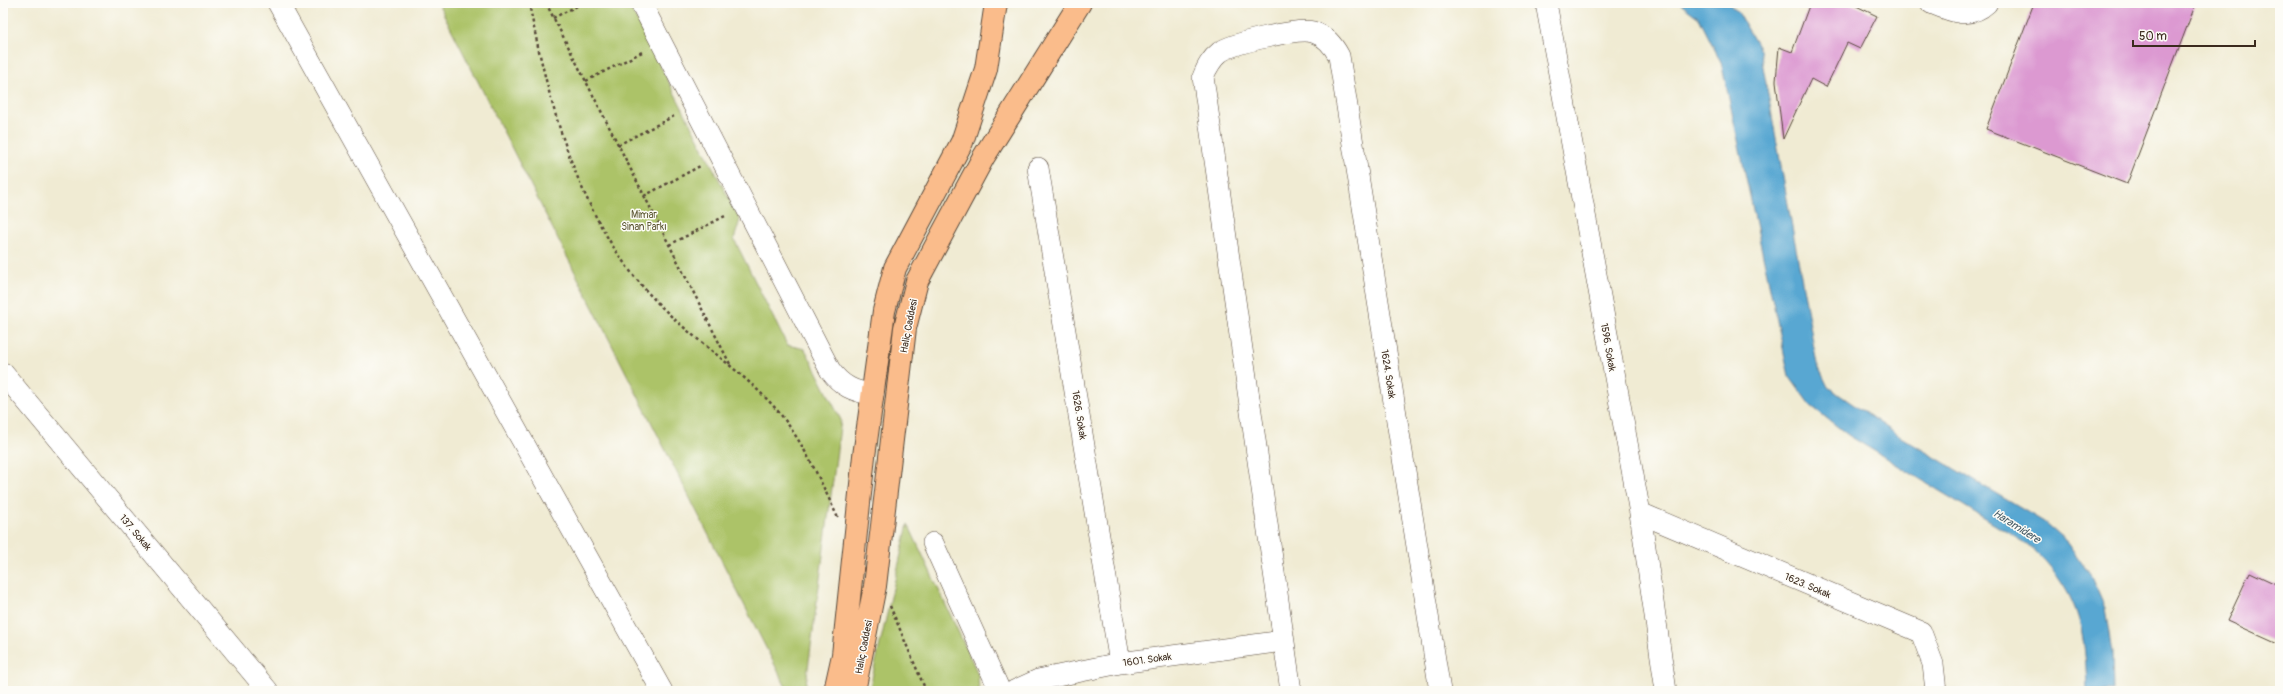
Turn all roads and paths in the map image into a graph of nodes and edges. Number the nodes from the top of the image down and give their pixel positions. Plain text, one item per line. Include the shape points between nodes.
1 (278, 3) edge
2 (529, 3) edge
3 (546, 3) edge
4 (582, 3) edge
5 (641, 3) edge
6 (996, 3) edge
7 (1080, 3) edge
8 (1546, 3) edge
9 (1930, 3) edge
10 (1987, 3) edge
11 (553, 18) junction
12 (644, 51) dead end
13 (586, 81) junction
14 (676, 115) dead end
15 (618, 145) junction
16 (702, 165) dead end
17 (1038, 168) dead end
18 (644, 196) junction
19 (727, 214) dead end
20 (669, 245) junction
21 (732, 368) junction
22 (3, 373) edge
23 (873, 394) junction
24 (1640, 513) junction
25 (838, 519) dead end
26 (933, 543) dead end
27 (873, 597) junction
28 (1283, 641) junction
29 (1120, 663) junction
30 (268, 691) edge
31 (662, 691) edge
32 (834, 691) edge
33 (854, 691) edge
34 (926, 691) edge
35 (1000, 691) edge
36 (1014, 691) edge
37 (1291, 691) edge
38 (1440, 691) edge
39 (1666, 691) edge
40 (1936, 691) edge

1 - 31 street
2 - 21 path via 551,104 569,158 618,254 653,298 702,345
3 - 11 path
4 - 11 path
5 - 23 street via 830,370 851,389
6 - 23 main road, Haliç Caddesi via 986,69 962,142 895,268 884,311
7 - 27 main road, Haliç Caddesi via 983,158 918,281 906,328
8 - 24 street, 1596. Sokak
9 - 10 street via 1954,13 1977,10
11 - 13 path
12 - 13 path
13 - 15 path
14 - 15 path
15 - 18 path
16 - 18 path
17 - 29 street, 1626. Sokak
18 - 20 path
19 - 20 path
20 - 21 path
21 - 25 path via 748,380 778,411 819,479
22 - 30 street, 137. Sokak
23 - 32 main road, Haliç Caddesi via 864,456 844,655
24 - 39 street, 1596. Sokak
24 - 40 street, 1623. Sokak via 1921,632 1933,664
26 - 35 street
27 - 33 main road, Haliç Caddesi
27 - 34 path via 890,604
28 - 29 street, 1601. Sokak
28 - 37 street
28 - 38 street, 1624. Sokak via 1203,77 1212,60 1226,49 1306,31 1321,35 1332,44 1339,56
29 - 36 street, 1601. Sokak via 1038,680

